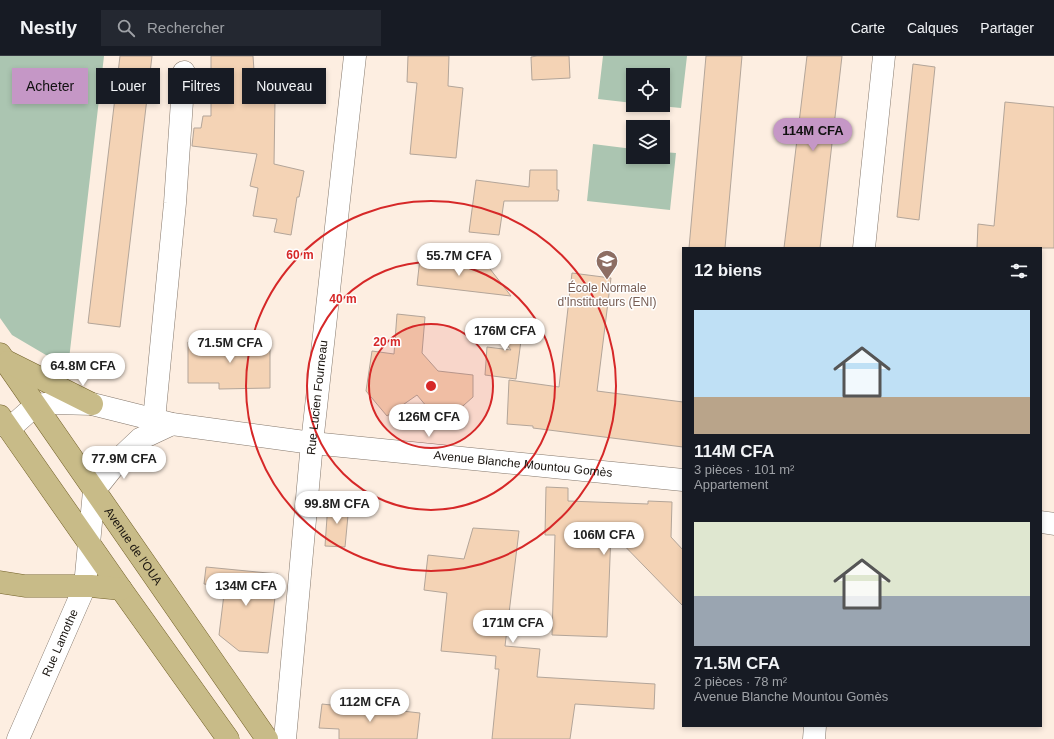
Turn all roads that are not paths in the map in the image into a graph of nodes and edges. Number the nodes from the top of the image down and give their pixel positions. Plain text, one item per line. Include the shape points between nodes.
1 (355, 56) edge
2 (884, 56) edge
3 (182, 104) edge
4 (864, 247) edge
5 (2, 357) edge
6 (92, 404) junction
7 (36, 405) junction
8 (163, 422) junction
9 (3, 428) edge
10 (312, 443) junction
11 (682, 480) edge
12 (94, 491) junction
13 (1042, 522) edge
14 (1054, 524) edge
15 (89, 544) junction
16 (0, 582) edge
17 (85, 586) junction
18 (120, 589) junction
19 (815, 727) edge
20 (18, 739) edge
21 (228, 739) edge
22 (267, 739) edge
23 (285, 739) edge
24 (814, 739) edge

1 - 10 street, Rue Lucien Fourneau
2 - 4 street
3 - 8 street
5 - 6 main road
5 - 7 main road, Avenue de l'OUA
6 - 7 street, Avenue Blanche Mountou Gomès
6 - 8 street, Avenue Blanche Mountou Gomès
7 - 9 street
7 - 12 main road, Avenue de l'OUA
8 - 10 street, Avenue Blanche Mountou Gomès
8 - 12 street via 140,438 122,456
9 - 15 main road
10 - 11 street, Avenue Blanche Mountou Gomès
10 - 23 street, Rue Lucien Fourneau
12 - 15 street
12 - 22 main road, Avenue de l'OUA
13 - 14 street
15 - 17 street, Rue Lamothe
15 - 18 main road
16 - 17 main road via 24,586
17 - 18 main road
17 - 20 street, Rue Lamothe
18 - 21 main road
19 - 24 street

